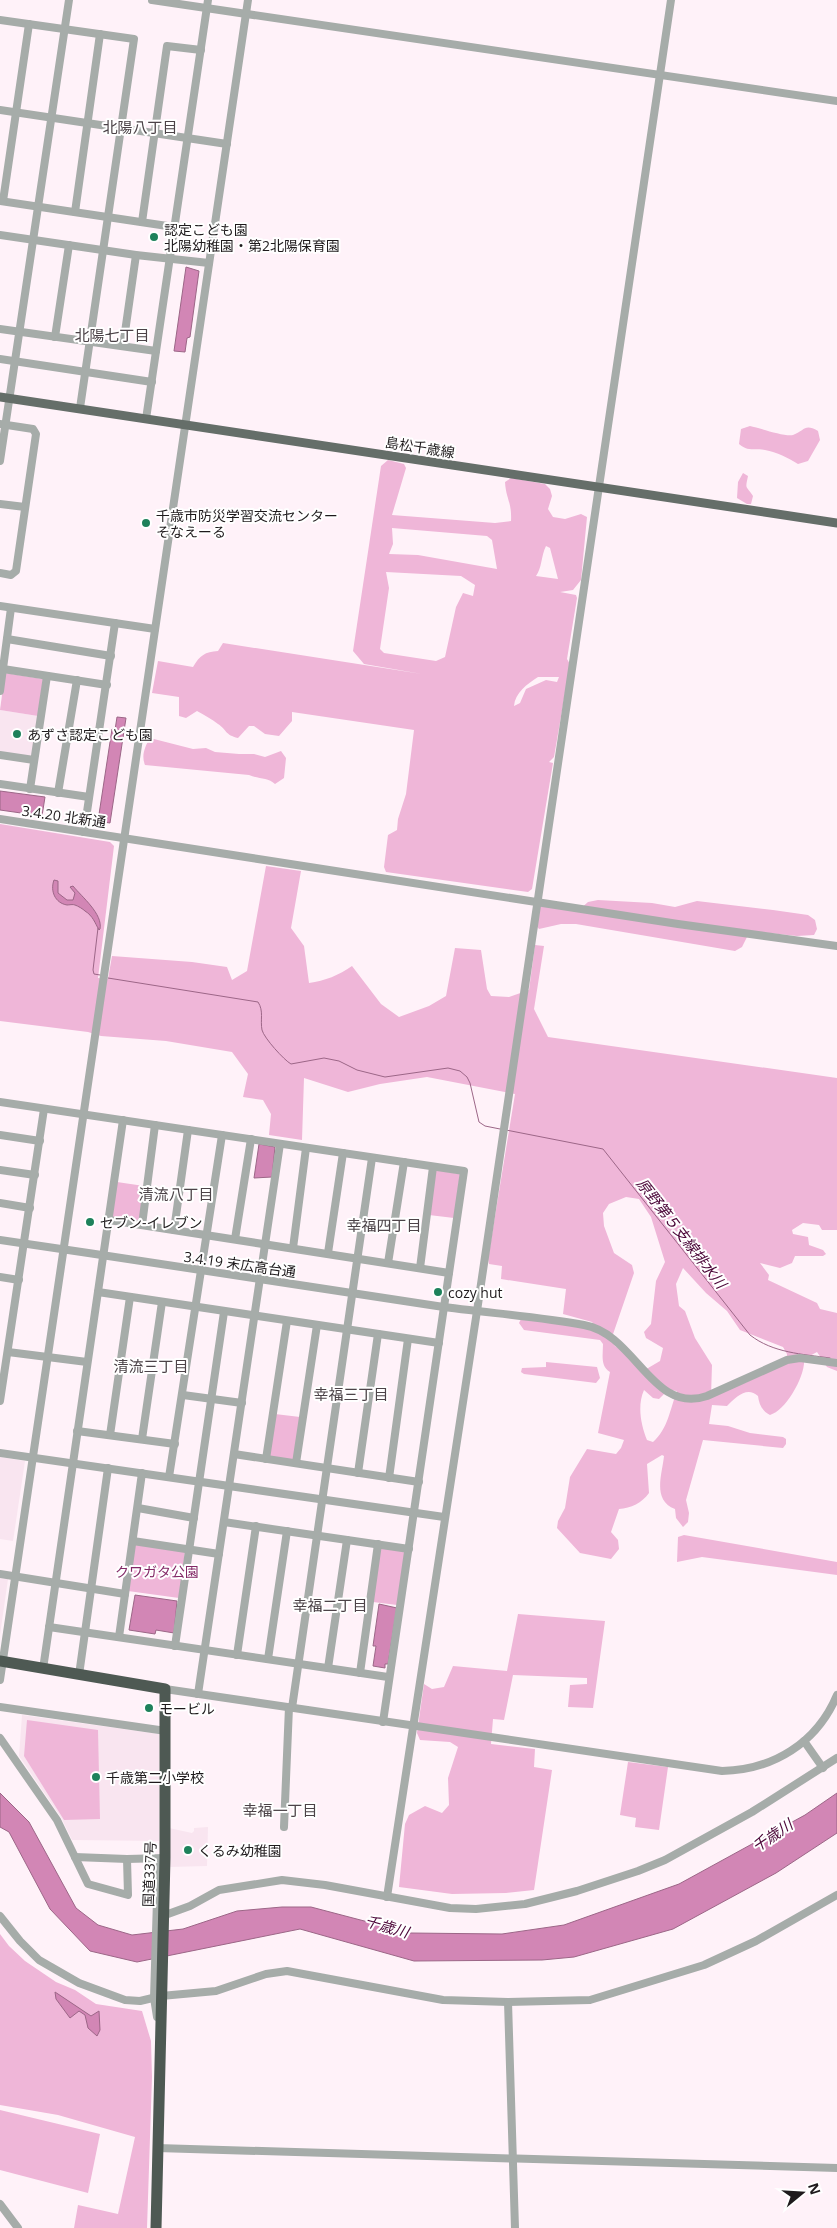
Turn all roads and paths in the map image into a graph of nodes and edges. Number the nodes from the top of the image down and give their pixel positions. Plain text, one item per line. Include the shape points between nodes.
1 (69, 0) edge
2 (152, 0) edge
3 (248, 0) edge
4 (671, 0) edge
5 (208, 4) edge
6 (246, 14) junction
7 (0, 20) edge
8 (29, 24) junction
9 (64, 29) junction
10 (100, 34) junction
11 (201, 50) junction
12 (660, 75) junction
13 (837, 101) edge
14 (0, 110) edge
15 (16, 113) junction
16 (51, 118) junction
17 (87, 123) junction
18 (121, 128) junction
19 (154, 133) junction
20 (187, 138) junction
21 (227, 144) junction
22 (2, 201) edge
23 (38, 206) junction
24 (75, 212) junction
25 (108, 216) junction
26 (142, 222) junction
27 (174, 227) junction
28 (0, 235) edge
29 (33, 240) junction
30 (69, 245) junction
31 (103, 250) junction
32 (136, 255) junction
33 (170, 258) junction
34 (209, 263) junction
35 (0, 328) edge
36 (20, 332) junction
37 (55, 337) junction
38 (90, 342) junction
39 (123, 346) junction
40 (156, 351) junction
41 (0, 359) edge
42 (15, 362) junction
43 (85, 372) junction
44 (152, 382) junction
45 (5, 397) edge
46 (80, 408) junction
47 (146, 419) junction
48 (3, 424) edge
49 (185, 425) junction
50 (0, 461) edge
51 (600, 488) junction
52 (0, 504) edge
53 (25, 507) junction
54 (837, 523) edge
55 (0, 573) edge
56 (0, 606) edge
57 (11, 608) junction
58 (115, 623) junction
59 (155, 629) junction
60 (7, 639) junction
61 (111, 656) junction
62 (3, 669) junction
63 (47, 676) junction
64 (77, 680) junction
65 (107, 685) junction
66 (0, 691) edge
67 (0, 755) edge
68 (34, 760) junction
69 (0, 784) edge
70 (30, 789) junction
71 (58, 793) junction
72 (89, 797) junction
73 (0, 819) edge
74 (84, 832) junction
75 (124, 837) junction
76 (537, 901) junction
77 (837, 946) edge
78 (0, 1102) edge
79 (44, 1109) junction
80 (84, 1114) junction
81 (123, 1120) junction
82 (155, 1125) junction
83 (188, 1130) junction
84 (0, 1135) edge
85 (222, 1135) junction
86 (251, 1139) junction
87 (40, 1141) junction
88 (280, 1144) junction
89 (306, 1148) junction
90 (343, 1153) junction
91 (372, 1158) junction
92 (404, 1162) junction
93 (433, 1167) junction
94 (0, 1170) edge
95 (34, 1175) junction
96 (0, 1203) edge
97 (30, 1208) junction
98 (108, 1220) junction
99 (142, 1225) junction
100 (174, 1230) junction
101 (207, 1235) junction
102 (235, 1239) junction
103 (0, 1240) edge
104 (24, 1244) junction
105 (266, 1244) junction
106 (293, 1248) junction
107 (64, 1250) junction
108 (328, 1253) junction
109 (103, 1256) junction
110 (359, 1258) junction
111 (388, 1263) junction
112 (420, 1268) junction
113 (202, 1271) junction
114 (449, 1272) junction
115 (0, 1277) edge
116 (261, 1279) junction
117 (19, 1280) junction
118 (98, 1292) junction
119 (354, 1293) junction
120 (130, 1298) junction
121 (162, 1302) junction
122 (444, 1307) junction
123 (196, 1308) junction
124 (477, 1311) junction
125 (224, 1312) junction
126 (255, 1317) junction
127 (287, 1321) junction
128 (317, 1325) junction
129 (348, 1330) junction
130 (378, 1334) junction
131 (408, 1338) junction
132 (439, 1343) junction
133 (8, 1352) junction
134 (48, 1356) junction
135 (87, 1362) junction
136 (837, 1363) edge
137 (183, 1395) junction
138 (212, 1400) junction
139 (0, 1401) edge
140 (242, 1403) junction
141 (77, 1431) junction
142 (110, 1435) junction
143 (142, 1439) junction
144 (175, 1444) junction
145 (0, 1454) edge
146 (234, 1454) junction
147 (34, 1458) junction
148 (266, 1459) junction
149 (74, 1463) junction
150 (296, 1463) junction
151 (108, 1468) junction
152 (326, 1468) junction
153 (142, 1473) junction
154 (358, 1473) junction
155 (169, 1477) junction
156 (389, 1478) junction
157 (200, 1481) junction
158 (418, 1482) junction
159 (229, 1486) junction
160 (322, 1500) junction
161 (138, 1508) junction
162 (414, 1513) junction
163 (444, 1517) junction
164 (194, 1518) junction
165 (224, 1522) junction
166 (256, 1526) junction
167 (287, 1531) junction
168 (316, 1536) junction
169 (347, 1540) junction
170 (133, 1541) junction
171 (378, 1544) junction
172 (189, 1549) junction
173 (408, 1549) junction
174 (219, 1554) junction
175 (0, 1574) edge
176 (15, 1576) junction
177 (55, 1584) junction
178 (90, 1589) junction
179 (125, 1594) junction
180 (49, 1627) junction
181 (85, 1632) junction
182 (119, 1637) junction
183 (175, 1646) junction
184 (205, 1650) junction
185 (237, 1655) junction
186 (268, 1659) junction
187 (1, 1661) edge
188 (298, 1664) junction
189 (328, 1668) junction
190 (43, 1670) junction
191 (360, 1673) junction
192 (79, 1675) junction
193 (388, 1677) junction
194 (0, 1680) edge
195 (165, 1689) junction
196 (198, 1694) junction
197 (837, 1695) edge
198 (0, 1707) edge
199 (290, 1707) junction
200 (383, 1722) junction
201 (412, 1725) junction
202 (166, 1731) junction
203 (0, 1738) edge
204 (804, 1741) junction
205 (837, 1758) edge
206 (823, 1768) junction
207 (284, 1827) dead end
208 (75, 1857) junction
209 (127, 1859) junction
210 (164, 1860) junction
211 (837, 1894) edge
212 (386, 1897) junction
213 (162, 1909) junction
214 (0, 1916) edge
215 (158, 1997) junction
216 (508, 2002) junction
217 (157, 2148) junction
218 (513, 2160) junction
219 (837, 2168) edge
220 (0, 2204) edge
221 (18, 2228) edge
222 (156, 2228) edge
223 (515, 2228) edge

1 - 9 street
2 - 5 street
3 - 6 street
4 - 12 street
5 - 6 street
5 - 11 street
6 - 12 street
6 - 21 street
7 - 8 street
8 - 9 street
8 - 15 street
9 - 10 street
9 - 16 street
10 - 17 street
10 - 18 street via 134,39
11 - 19 street via 167,46
11 - 20 street
12 - 13 street
12 - 51 street
14 - 15 street
15 - 16 street
15 - 22 street
16 - 17 street
16 - 23 street
17 - 18 street
17 - 24 street
18 - 19 street
18 - 25 street
19 - 20 street
19 - 26 street
20 - 21 street
20 - 27 street
21 - 34 street
22 - 23 street
23 - 24 street
23 - 29 street
24 - 25 street
25 - 26 street
25 - 31 street
26 - 27 street
27 - 33 street
28 - 29 street
29 - 30 street
29 - 36 street
30 - 31 street
30 - 37 street
31 - 32 street
31 - 38 street
32 - 33 street
32 - 39 street
33 - 34 street
33 - 40 street
34 - 49 street
35 - 36 street
36 - 37 street
36 - 42 street
37 - 38 street
38 - 39 street
38 - 43 street
39 - 40 street
40 - 44 street
41 - 42 street
42 - 43 street
42 - 45 street
43 - 44 street
43 - 46 street
44 - 47 street
45 - 46 main road, 島松千歳線
45 - 48 street
46 - 47 main road, 島松千歳線
47 - 49 main road, 島松千歳線
48 - 50 street
48 - 53 street via 36,432
49 - 51 main road, 島松千歳線
49 - 59 street
51 - 54 main road, 島松千歳線
51 - 76 street
52 - 53 street
53 - 55 street via 16,571
56 - 57 street
57 - 58 street
57 - 60 street
58 - 59 street
58 - 61 street
59 - 75 street
60 - 61 street
60 - 62 street
61 - 65 street
62 - 63 street
62 - 66 street
63 - 64 street
63 - 68 street
64 - 65 street
64 - 71 street
65 - 72 street
67 - 68 street
68 - 70 street
69 - 70 street
70 - 71 street
71 - 72 street
72 - 74 street
73 - 74 street, 3.4.20 北新通
74 - 75 street, 3.4.20 北新通
75 - 76 street, 3.4.20 北新通
75 - 80 street
76 - 77 street, 3.4.20 北新通
76 - 124 street
78 - 79 street
79 - 80 street
79 - 87 street
80 - 81 street
80 - 107 street
81 - 82 street
81 - 98 street
82 - 83 street
82 - 99 street
83 - 85 street
83 - 100 street
84 - 87 street
85 - 86 street
85 - 101 street
86 - 88 street
86 - 102 street
87 - 95 street
88 - 89 street
88 - 105 street
89 - 90 street
89 - 106 street
90 - 91 street
90 - 108 street
91 - 92 street
91 - 110 street
92 - 93 street
92 - 111 street
93 - 112 street
93 - 114 street via 464,1171
94 - 95 street
95 - 97 street
96 - 97 street
97 - 104 street
98 - 99 street
98 - 109 street
99 - 100 street
100 - 101 street
101 - 102 street
101 - 113 street
102 - 105 street
103 - 104 street, 3.4.19 末広高台通
104 - 107 street, 3.4.19 末広高台通
104 - 117 street
105 - 106 street
105 - 116 street
106 - 108 street
107 - 109 street, 3.4.19 末広高台通
107 - 134 street
108 - 110 street
109 - 113 street, 3.4.19 末広高台通
109 - 118 street
110 - 111 street
110 - 119 street
111 - 112 street
112 - 114 street
113 - 116 street, 3.4.19 末広高台通
113 - 123 street
114 - 122 street
115 - 117 street
116 - 119 street, 3.4.19 末広高台通
116 - 126 street
117 - 133 street
118 - 120 street
118 - 135 street
119 - 122 street, 3.4.19 末広高台通
119 - 129 street
120 - 121 street
120 - 142 street
121 - 123 street
121 - 143 street
122 - 124 street, 3.4.19 末広高台通
122 - 132 street
123 - 125 street
123 - 137 street
124 - 136 street, 3.4.19 末広高台通 via 590,1326 613,1338 665,1392 682,1399 695,1400 706,1396 787,1360 800,1358
124 - 163 street
125 - 126 street
125 - 138 street
126 - 127 street
126 - 140 street
127 - 128 street
127 - 148 street
128 - 129 street
128 - 150 street
129 - 130 street
129 - 152 street
130 - 131 street
130 - 154 street
131 - 132 street
131 - 156 street
132 - 158 street
133 - 134 street
133 - 139 street
134 - 135 street
134 - 147 street
135 - 141 street
137 - 138 street
137 - 144 street
138 - 140 street
138 - 157 street
140 - 146 street
141 - 142 street
141 - 149 street
142 - 143 street
143 - 144 street
144 - 155 street
145 - 147 street
146 - 148 street
146 - 159 street
147 - 149 street
147 - 176 street
148 - 150 street
149 - 151 street
149 - 177 street
150 - 152 street
151 - 153 street
151 - 178 street
152 - 154 street
152 - 160 street
153 - 155 street
153 - 161 street
154 - 156 street
155 - 157 street
156 - 158 street
157 - 159 street
157 - 164 street
158 - 162 street
159 - 160 street
159 - 165 street
160 - 162 street
160 - 168 street
161 - 164 street
161 - 170 street
162 - 163 street
162 - 173 street
163 - 201 street
164 - 172 street
165 - 166 street
165 - 174 street
166 - 167 street
166 - 185 street
167 - 168 street
167 - 186 street
168 - 169 street
168 - 188 street
169 - 171 street
169 - 189 street
170 - 172 street
170 - 179 street
171 - 173 street
171 - 191 street
172 - 174 street
172 - 183 street
173 - 193 street
174 - 184 street
175 - 176 street
176 - 177 street
176 - 187 street
177 - 178 street
177 - 180 street
178 - 179 street
178 - 181 street
179 - 182 street
180 - 181 street
180 - 190 street
181 - 182 street
181 - 192 street
182 - 183 street
183 - 184 street
184 - 185 street
184 - 196 street
185 - 186 street
186 - 188 street
187 - 190 highway
187 - 194 street
188 - 189 street
188 - 199 street
189 - 191 street
190 - 192 highway
191 - 193 street
192 - 195 highway
193 - 200 street
195 - 196 street
195 - 202 highway, 国道337号
196 - 199 street
197 - 204 street via 826,1717
198 - 202 street
199 - 200 street
199 - 207 street
200 - 201 street
201 - 204 street via 722,1771 770,1762
201 - 212 street
202 - 210 highway, 国道337号
203 - 208 street via 52,1814
204 - 206 street
205 - 206 street
206 - 212 street via 665,1860 577,1891 525,1904 476,1910
208 - 209 street
208 - 209 street via 88,1884 128,1895
209 - 210 street
210 - 213 highway, 国道337号
211 - 216 street via 756,1941 704,1965 590,2000
212 - 213 street via 282,1880 219,1890 190,1906
213 - 215 highway, 国道337号
214 - 215 street via 39,1960 57,1972 125,2000
215 - 216 street via 216,1991 266,1974 287,1971 442,2000
215 - 217 highway, 国道337号
216 - 218 street
217 - 218 street
217 - 222 highway, 国道337号
218 - 219 street
218 - 223 street
220 - 221 street

